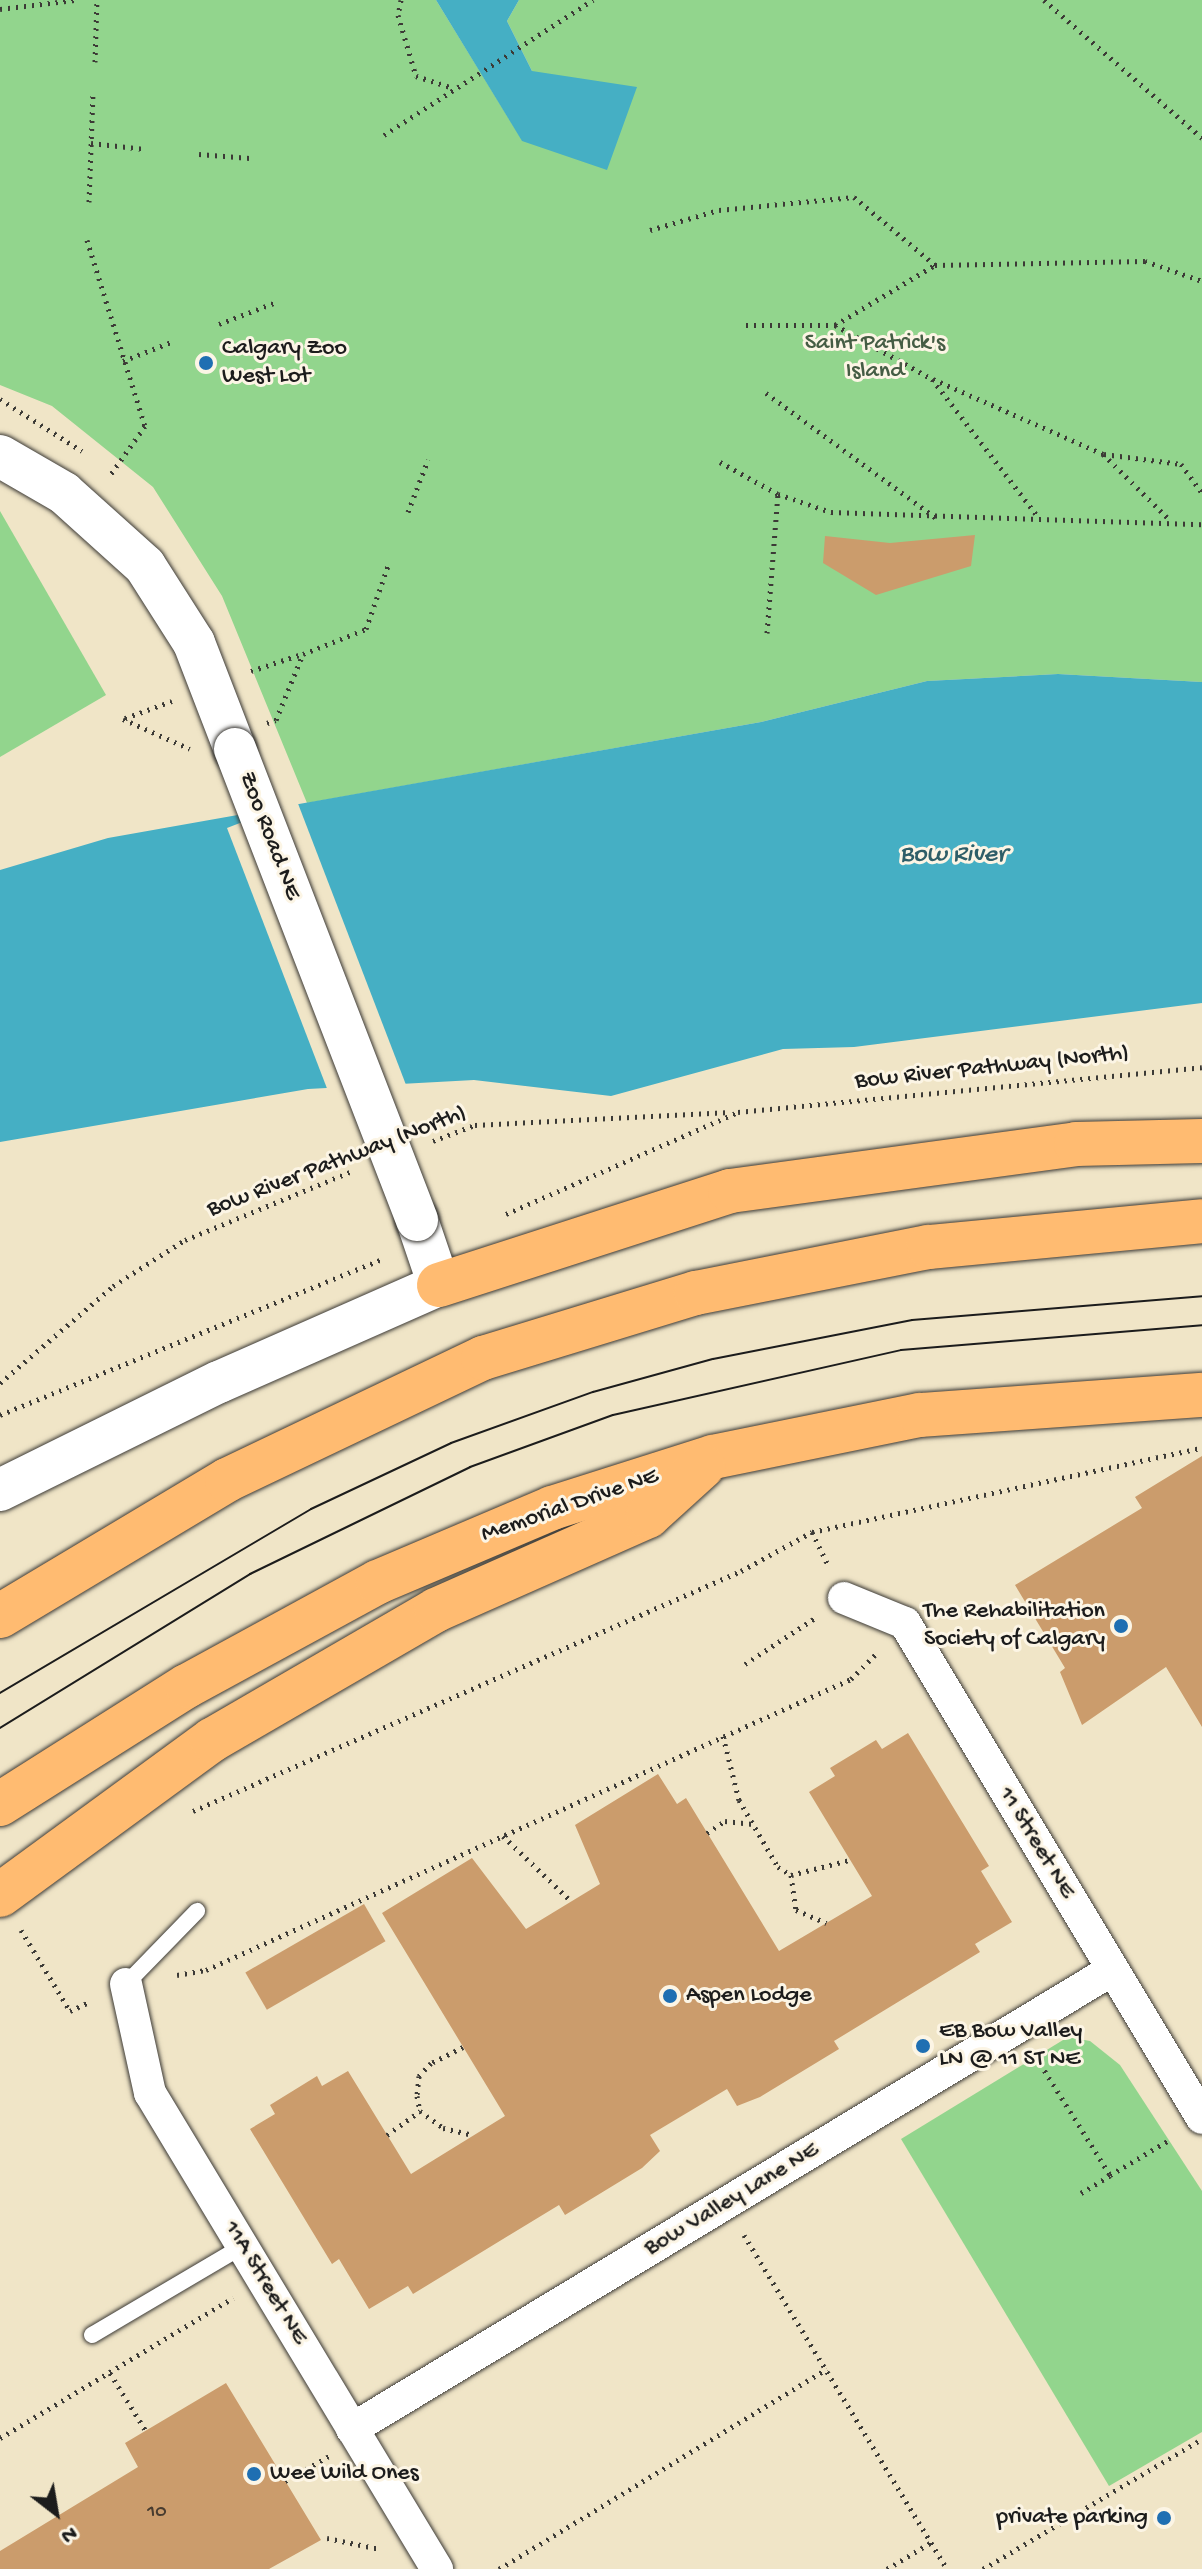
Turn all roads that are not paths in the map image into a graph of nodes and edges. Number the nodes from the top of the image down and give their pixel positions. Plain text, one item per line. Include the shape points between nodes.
1 (0, 456) edge
2 (1202, 1141) edge
3 (1202, 1221) edge
4 (439, 1285) junction
5 (1202, 1395) edge
6 (713, 1457) junction
7 (0, 1490) edge
8 (844, 1598) dead end
9 (0, 1616) edge
10 (0, 1804) edge
11 (15, 1906) edge
12 (197, 1911) dead end
13 (1112, 1970) junction
14 (126, 1984) joint
15 (1202, 2118) edge
16 (243, 2246) junction
17 (92, 2335) dead end
18 (344, 2440) junction
19 (437, 2569) edge

1 - 4 street, Zoo Road NE, bridge via 64,493 145,566 194,643 406,1237
2 - 4 highway via 1076,1144 730,1191
3 - 9 highway via 929,1247 696,1293 483,1358 227,1480
4 - 7 street via 219,1382
5 - 6 highway, Memorial Drive NE via 920,1415
6 - 10 highway, Memorial Drive NE via 552,1508 378,1582 187,1686
6 - 11 highway via 648,1516 436,1610 212,1740
8 - 13 street, 11 Street NE via 905,1623
12 - 14 lane
13 - 15 street, 11 Street NE
13 - 18 street, Bow Valley Lane NE
14 - 16 street, 11A Street NE via 150,2093
16 - 17 lane
16 - 18 street, 11A Street NE
18 - 19 street, 11A Street NE

